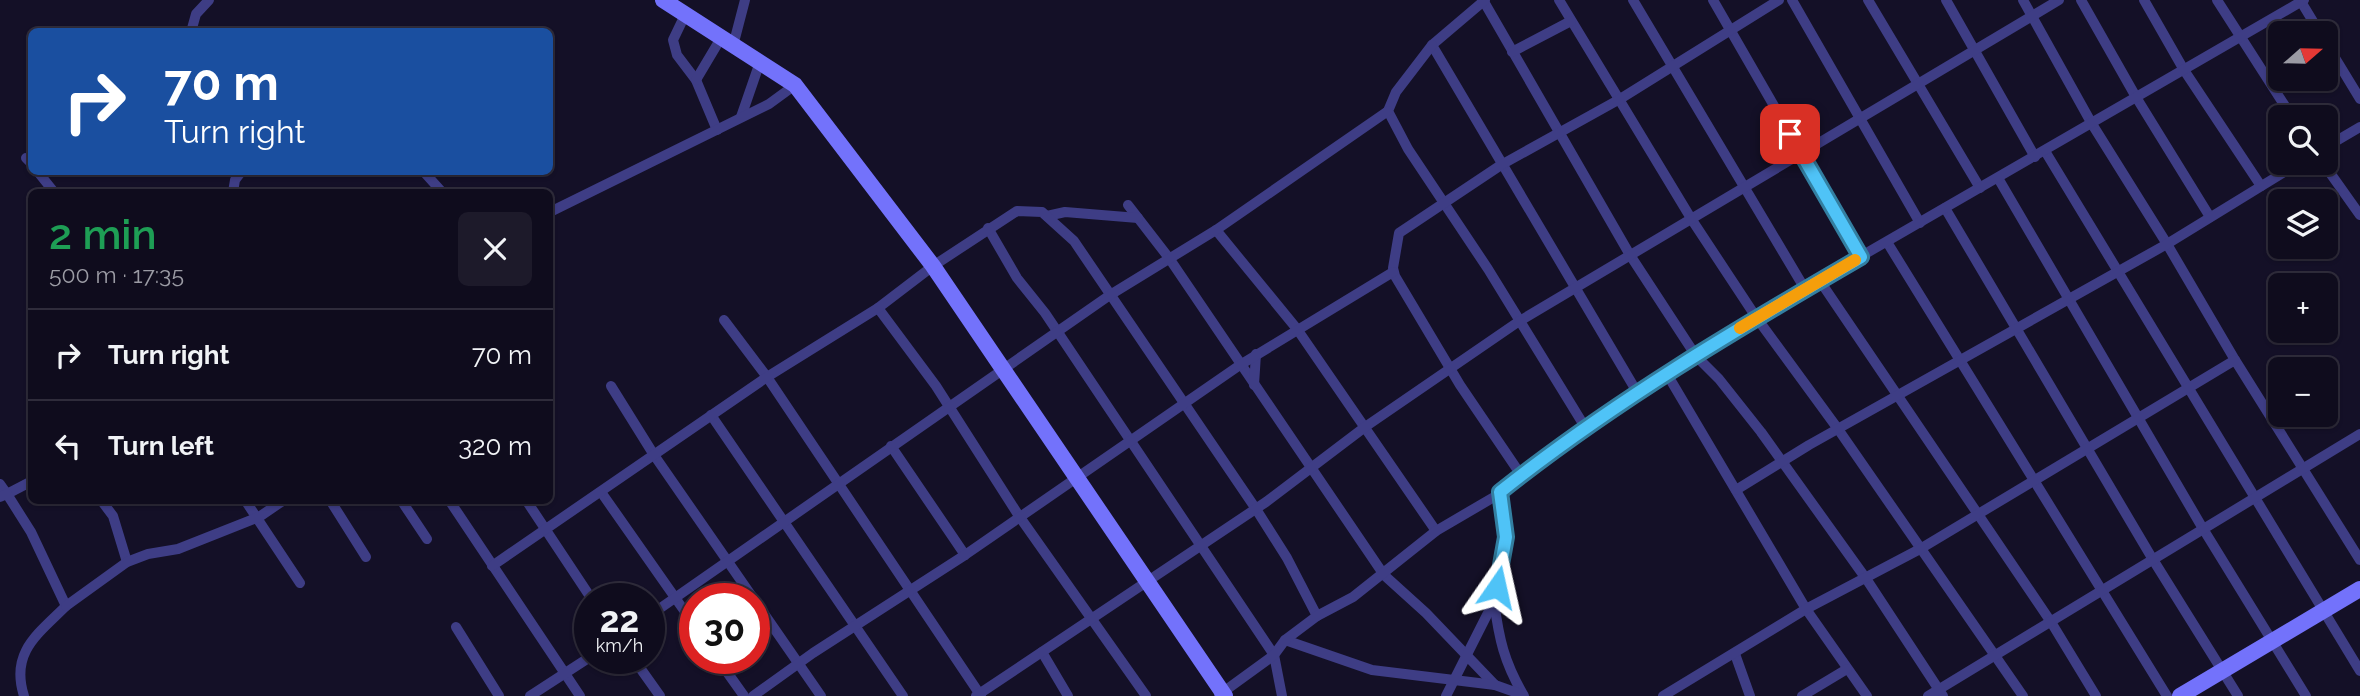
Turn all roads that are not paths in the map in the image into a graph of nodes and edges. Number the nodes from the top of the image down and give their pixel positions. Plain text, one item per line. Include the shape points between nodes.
1 (209, 0) edge
2 (745, 0) edge
3 (1484, 0) edge
4 (1559, 0) edge
5 (1633, 0) edge
6 (1713, 0) edge
7 (1779, 0) edge
8 (1792, 0) edge
9 (1868, 0) edge
10 (1946, 0) edge
11 (2023, 0) edge
12 (2059, 0) edge
13 (2081, 0) edge
14 (2144, 0) edge
15 (2217, 0) edge
16 (2302, 1) edge
17 (673, 5) edge
18 (2033, 16) junction
19 (1571, 21) junction
20 (2313, 21) edge
21 (192, 28) edge
22 (1731, 29) junction
23 (2240, 39) junction
24 (727, 42) junction
25 (1432, 45) junction
26 (1975, 50) junction
27 (1512, 52) junction
28 (760, 62) junction
29 (2338, 63) edge
30 (1673, 64) junction
31 (2184, 69) junction
32 (696, 80) junction
33 (1919, 84) junction
34 (795, 85) junction
35 (2136, 97) junction
36 (1620, 99) junction
37 (2360, 99) edge
38 (2284, 105) edge
39 (1388, 111) junction
40 (741, 117) junction
41 (1859, 120) junction
42 (2092, 124) junction
43 (2360, 127) edge
44 (717, 130) junction
45 (1559, 133) junction
46 (2338, 140) edge
47 (2040, 154) junction
48 (1801, 155) junction
49 (1501, 165) junction
50 (40, 175) edge
51 (427, 175) edge
52 (2279, 175) edge
53 (2332, 175) edge
54 (1997, 178) junction
55 (2260, 186) junction
56 (1980, 188) junction
57 (52, 189) edge
58 (439, 189) edge
59 (1745, 189) junction
60 (1443, 202) junction
61 (1128, 205) dead end
62 (1945, 208) junction
63 (553, 211) edge
64 (2360, 215) edge
65 (1047, 216) junction
66 (2210, 217) junction
67 (1138, 218) junction
68 (1692, 220) junction
69 (1920, 223) junction
70 (988, 228) junction
71 (1216, 230) junction
72 (1887, 242) junction
73 (2167, 244) junction
74 (1630, 255) junction
75 (1861, 257) junction
76 (1169, 258) junction
77 (933, 266) junction
78 (1393, 272) junction
79 (2118, 272) junction
80 (1820, 281) junction
81 (1575, 289) junction
82 (1805, 289) junction
83 (1110, 295) junction
84 (2067, 300) junction
85 (878, 308) junction
86 (1756, 317) junction
87 (724, 320) dead end
88 (1518, 322) junction
89 (1297, 329) junction
90 (2016, 329) junction
91 (1058, 333) junction
92 (1256, 354) junction
93 (1696, 356) junction
94 (1961, 360) junction
95 (2235, 360) junction
96 (1240, 365) junction
97 (1450, 368) junction
98 (1004, 370) junction
99 (1667, 374) junction
100 (767, 377) junction
101 (1254, 385) junction
102 (611, 386) dead end
103 (2187, 388) junction
104 (1637, 392) junction
105 (1898, 396) junction
106 (1184, 402) junction
107 (950, 407) junction
108 (711, 415) junction
109 (2138, 418) junction
110 (1365, 427) junction
111 (1585, 428) junction
112 (1838, 429) junction
113 (2360, 434) edge
114 (1128, 440) junction
115 (891, 446) junction
116 (2087, 449) junction
117 (654, 455) junction
118 (1782, 461) junction
119 (2303, 467) junction
120 (1310, 469) junction
121 (1521, 475) junction
122 (1075, 476) junction
123 (2036, 480) junction
124 (28, 482) edge
125 (837, 483) junction
126 (1736, 490) junction
127 (2, 492) edge
128 (601, 492) junction
129 (1500, 492) junction
130 (2253, 497) junction
131 (104, 504) edge
132 (248, 504) edge
133 (278, 504) edge
134 (333, 504) edge
135 (404, 504) edge
136 (452, 504) edge
137 (529, 504) edge
138 (1256, 509) junction
139 (1978, 514) junction
140 (1019, 516) junction
141 (259, 517) junction
142 (785, 519) junction
143 (2202, 527) junction
144 (547, 530) junction
145 (1436, 531) junction
146 (427, 539) dead end
147 (1200, 546) junction
148 (1920, 549) junction
149 (965, 555) junction
150 (366, 557) dead end
151 (2152, 558) junction
152 (730, 560) junction
153 (2360, 560) edge
154 (127, 562) junction
155 (492, 566) junction
156 (1384, 575) junction
157 (1867, 580) junction
158 (1147, 582) junction
159 (300, 583) dead end
160 (581, 583) edge
161 (910, 588) junction
162 (2104, 589) junction
163 (2360, 589) edge
164 (675, 598) junction
165 (1494, 601) junction
166 (679, 604) edge
167 (665, 605) edge
168 (66, 606) junction
169 (1806, 609) junction
170 (2323, 611) junction
171 (1317, 616) junction
172 (1093, 618) junction
173 (2051, 622) junction
174 (856, 625) junction
175 (456, 627) dead end
176 (1285, 640) junction
177 (2273, 642) junction
178 (1042, 652) junction
179 (1735, 654) junction
180 (1274, 655) junction
181 (1997, 655) junction
182 (1466, 656) junction
183 (800, 662) junction
184 (574, 668) edge
185 (1847, 669) junction
186 (2223, 671) junction
187 (2360, 671) edge
188 (565, 674) junction
189 (644, 674) edge
190 (728, 674) edge
191 (1454, 681) junction
192 (1495, 685) junction
193 (1683, 691) edge
194 (1941, 693) edge
195 (979, 695) edge
196 (1222, 695) edge
197 (1523, 695) edge
198 (24, 696) edge
199 (499, 696) edge
200 (530, 696) edge
201 (580, 696) edge
202 (660, 696) edge
203 (744, 696) edge
204 (753, 696) edge
205 (821, 696) edge
206 (903, 696) edge
207 (1069, 696) edge
208 (1146, 696) edge
209 (1282, 696) edge
210 (1446, 696) edge
211 (1663, 696) edge
212 (1750, 696) edge
213 (1801, 696) edge
214 (1867, 696) edge
215 (1928, 696) edge
216 (2023, 696) edge
217 (2096, 696) edge
218 (2167, 696) edge
219 (2179, 696) edge
220 (2238, 696) edge
221 (2306, 696) edge

1 - 21 street
2 - 24 street
3 - 25 street
3 - 27 street
4 - 19 street
5 - 30 street
6 - 22 street
7 - 22 street
8 - 41 street
9 - 33 street
10 - 26 street
11 - 18 street
12 - 18 street
13 - 35 street
14 - 31 street
15 - 23 street
16 - 20 street
16 - 23 street
17 - 24 main road
17 - 32 street via 677,55
18 - 26 street
18 - 42 street
19 - 27 street
19 - 36 street
22 - 30 street
22 - 48 street
23 - 31 street
23 - 38 street
24 - 28 main road
24 - 32 street
25 - 39 street via 1396,92
25 - 49 street
26 - 33 street
26 - 47 street
27 - 45 street
28 - 34 main road
28 - 40 street
29 - 37 street
30 - 36 street
30 - 59 street
31 - 35 street
31 - 55 street
32 - 44 street
33 - 41 street
33 - 56 street
34 - 40 street
34 - 77 main road
35 - 42 street
35 - 66 street
36 - 45 street
36 - 68 street
39 - 60 street
39 - 71 street
40 - 44 street
41 - 48 street
41 - 69 street
42 - 47 street
42 - 73 street
43 - 46 street
44 - 63 street
45 - 49 street
45 - 74 street
47 - 54 street
47 - 79 street
48 - 59 street
48 - 75 street
49 - 60 street
49 - 81 street
50 - 57 street
51 - 58 street
52 - 55 street
53 - 64 street
54 - 56 street
54 - 84 street
55 - 66 street
56 - 62 street
59 - 68 street
59 - 82 street
60 - 78 street via 1399,233
60 - 88 street
61 - 67 street
62 - 69 street
62 - 90 street
65 - 67 street via 1065,212
65 - 70 street via 1029,209 1017,211
65 - 83 street via 1074,241
66 - 73 street
67 - 76 street
68 - 74 street
68 - 86 street
69 - 72 street
70 - 77 street
70 - 91 street via 1017,278
71 - 76 street
71 - 89 street
72 - 75 street
72 - 94 street
73 - 79 street
73 - 95 street
74 - 81 street
74 - 93 street
75 - 80 street
76 - 83 street
76 - 96 street
77 - 85 street
77 - 98 main road
78 - 89 street
78 - 97 street
79 - 84 street
79 - 103 street
80 - 82 street
80 - 105 street
81 - 88 street
81 - 104 street
82 - 86 street
83 - 91 street
83 - 106 street
84 - 90 street
84 - 109 street
85 - 100 street
85 - 107 street
86 - 93 street
86 - 112 street
87 - 100 street
88 - 97 street
88 - 111 street
89 - 92 street
89 - 110 street
90 - 94 street
90 - 116 street
91 - 98 street
91 - 114 street
92 - 96 street
92 - 101 street
93 - 99 street
93 - 118 street via 1720,379
94 - 105 street
94 - 123 street
95 - 103 street
95 - 119 street
96 - 101 street
96 - 106 street
97 - 110 street
97 - 121 street
98 - 107 street
98 - 122 main road
99 - 104 street
99 - 126 street
100 - 108 street
100 - 125 street
101 - 120 street
102 - 117 street
103 - 109 street
103 - 130 street
104 - 111 street
105 - 112 street
105 - 139 street
106 - 114 street
106 - 138 street
107 - 115 street
107 - 140 street
108 - 117 street
108 - 142 street
109 - 116 street
109 - 143 street
110 - 120 street
110 - 145 street
111 - 121 street
112 - 118 street
112 - 148 street
113 - 119 street
114 - 122 street
114 - 147 street
115 - 125 street
115 - 149 street
116 - 123 street
116 - 151 street
117 - 128 street
117 - 152 street
118 - 126 street
118 - 157 street
119 - 130 street
119 - 153 street
120 - 138 street
120 - 156 street
121 - 129 street
122 - 140 street
122 - 158 main road
123 - 139 street
123 - 162 street
124 - 127 street
125 - 142 street
125 - 161 street
126 - 169 street
127 - 168 street via 31,532
128 - 144 street
128 - 164 street
129 - 145 street
129 - 165 street via 1506,537
130 - 143 street
130 - 170 street
131 - 154 street via 113,516
132 - 141 street
133 - 141 street
134 - 150 street
135 - 146 street
136 - 155 street
137 - 144 street
138 - 147 street
138 - 171 street
139 - 148 street
139 - 173 street
140 - 149 street
140 - 172 street
141 - 154 street via 178,549
141 - 159 street
142 - 152 street
142 - 174 street
143 - 151 street
143 - 177 street
144 - 155 street
144 - 160 street
145 - 156 street
147 - 158 street
147 - 180 street
148 - 157 street
148 - 181 street
149 - 161 street
151 - 162 street
151 - 186 street
152 - 164 street
152 - 183 street
154 - 168 street
155 - 188 street
156 - 171 street
156 - 182 street
157 - 169 street
157 - 194 street
158 - 172 street
158 - 196 main road
161 - 174 street
161 - 195 street
162 - 173 street
162 - 218 street
163 - 170 main road
164 - 166 street
164 - 167 street
165 - 182 street
165 - 197 street via 1501,650
168 - 198 street via 24,650 20,664
169 - 179 street
169 - 185 street
170 - 177 main road
170 - 187 street
171 - 176 street
172 - 178 street
172 - 208 street
173 - 181 street
173 - 217 street
174 - 183 street
174 - 206 street
175 - 199 street
176 - 180 street
176 - 191 street via 1372,670
177 - 186 main road
177 - 221 street
178 - 195 street
178 - 207 street
179 - 193 street
179 - 212 street
180 - 196 street
180 - 209 street
181 - 194 street
181 - 216 street
182 - 191 street
182 - 192 street
183 - 204 street
183 - 205 street
184 - 188 street
185 - 213 street
185 - 214 street
186 - 219 main road
186 - 220 street
188 - 200 street
188 - 201 street
189 - 202 street
190 - 203 street
191 - 192 street
191 - 210 street
192 - 197 street
193 - 211 street
194 - 215 street

